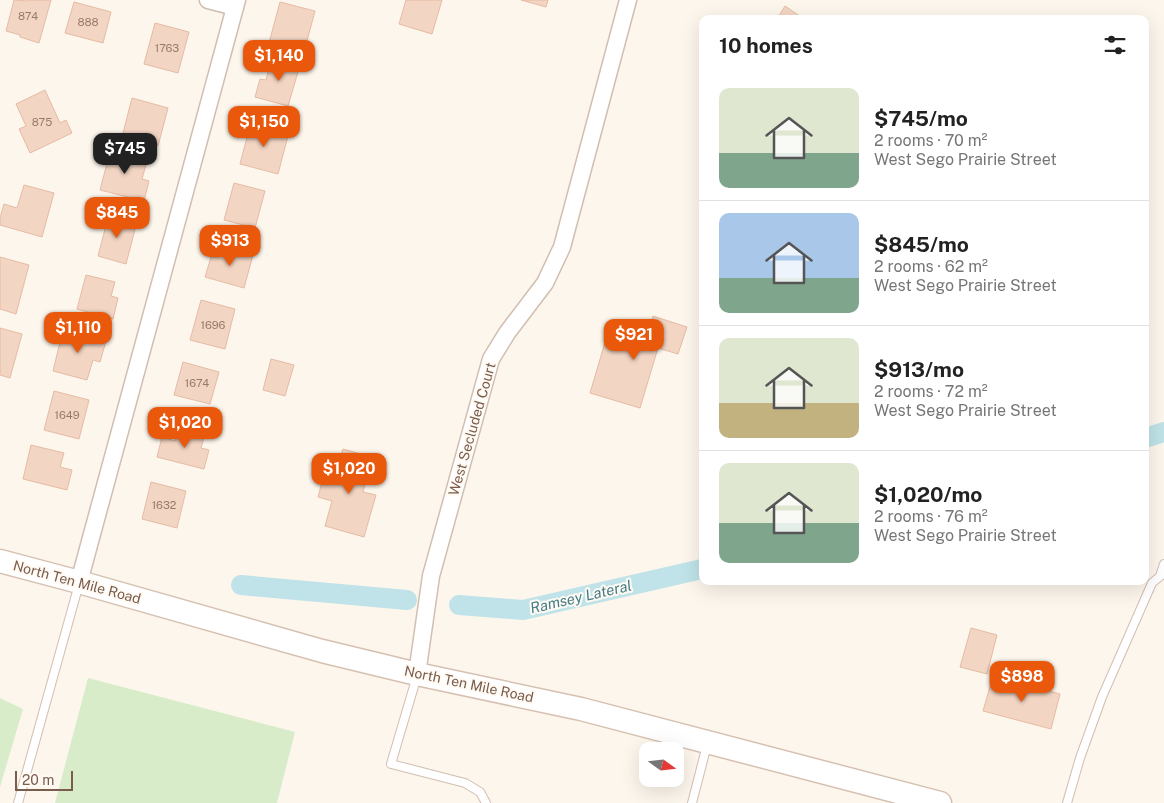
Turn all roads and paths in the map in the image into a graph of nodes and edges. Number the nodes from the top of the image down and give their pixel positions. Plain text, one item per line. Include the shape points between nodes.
1 (208, 0) edge
2 (628, 0) edge
3 (236, 4) edge
4 (0, 561) edge
5 (1164, 564) edge
6 (1162, 574) edge
7 (79, 582) junction
8 (417, 674) junction
9 (708, 743) junction
10 (18, 803) edge
11 (486, 803) edge
12 (692, 803) edge
13 (940, 803) edge
14 (1067, 803) edge

1 - 3 street
2 - 8 street, West Secluded Court via 562,247 545,283 491,359 431,576
3 - 7 street
4 - 7 main road, North Ten Mile Road
5 - 6 lane
6 - 14 lane via 1152,583 1102,697
7 - 8 main road, North Ten Mile Road via 322,651
7 - 10 lane
8 - 9 main road, North Ten Mile Road via 581,709
8 - 11 lane via 391,764 465,783 480,792
9 - 12 lane
9 - 13 main road, North Ten Mile Road

